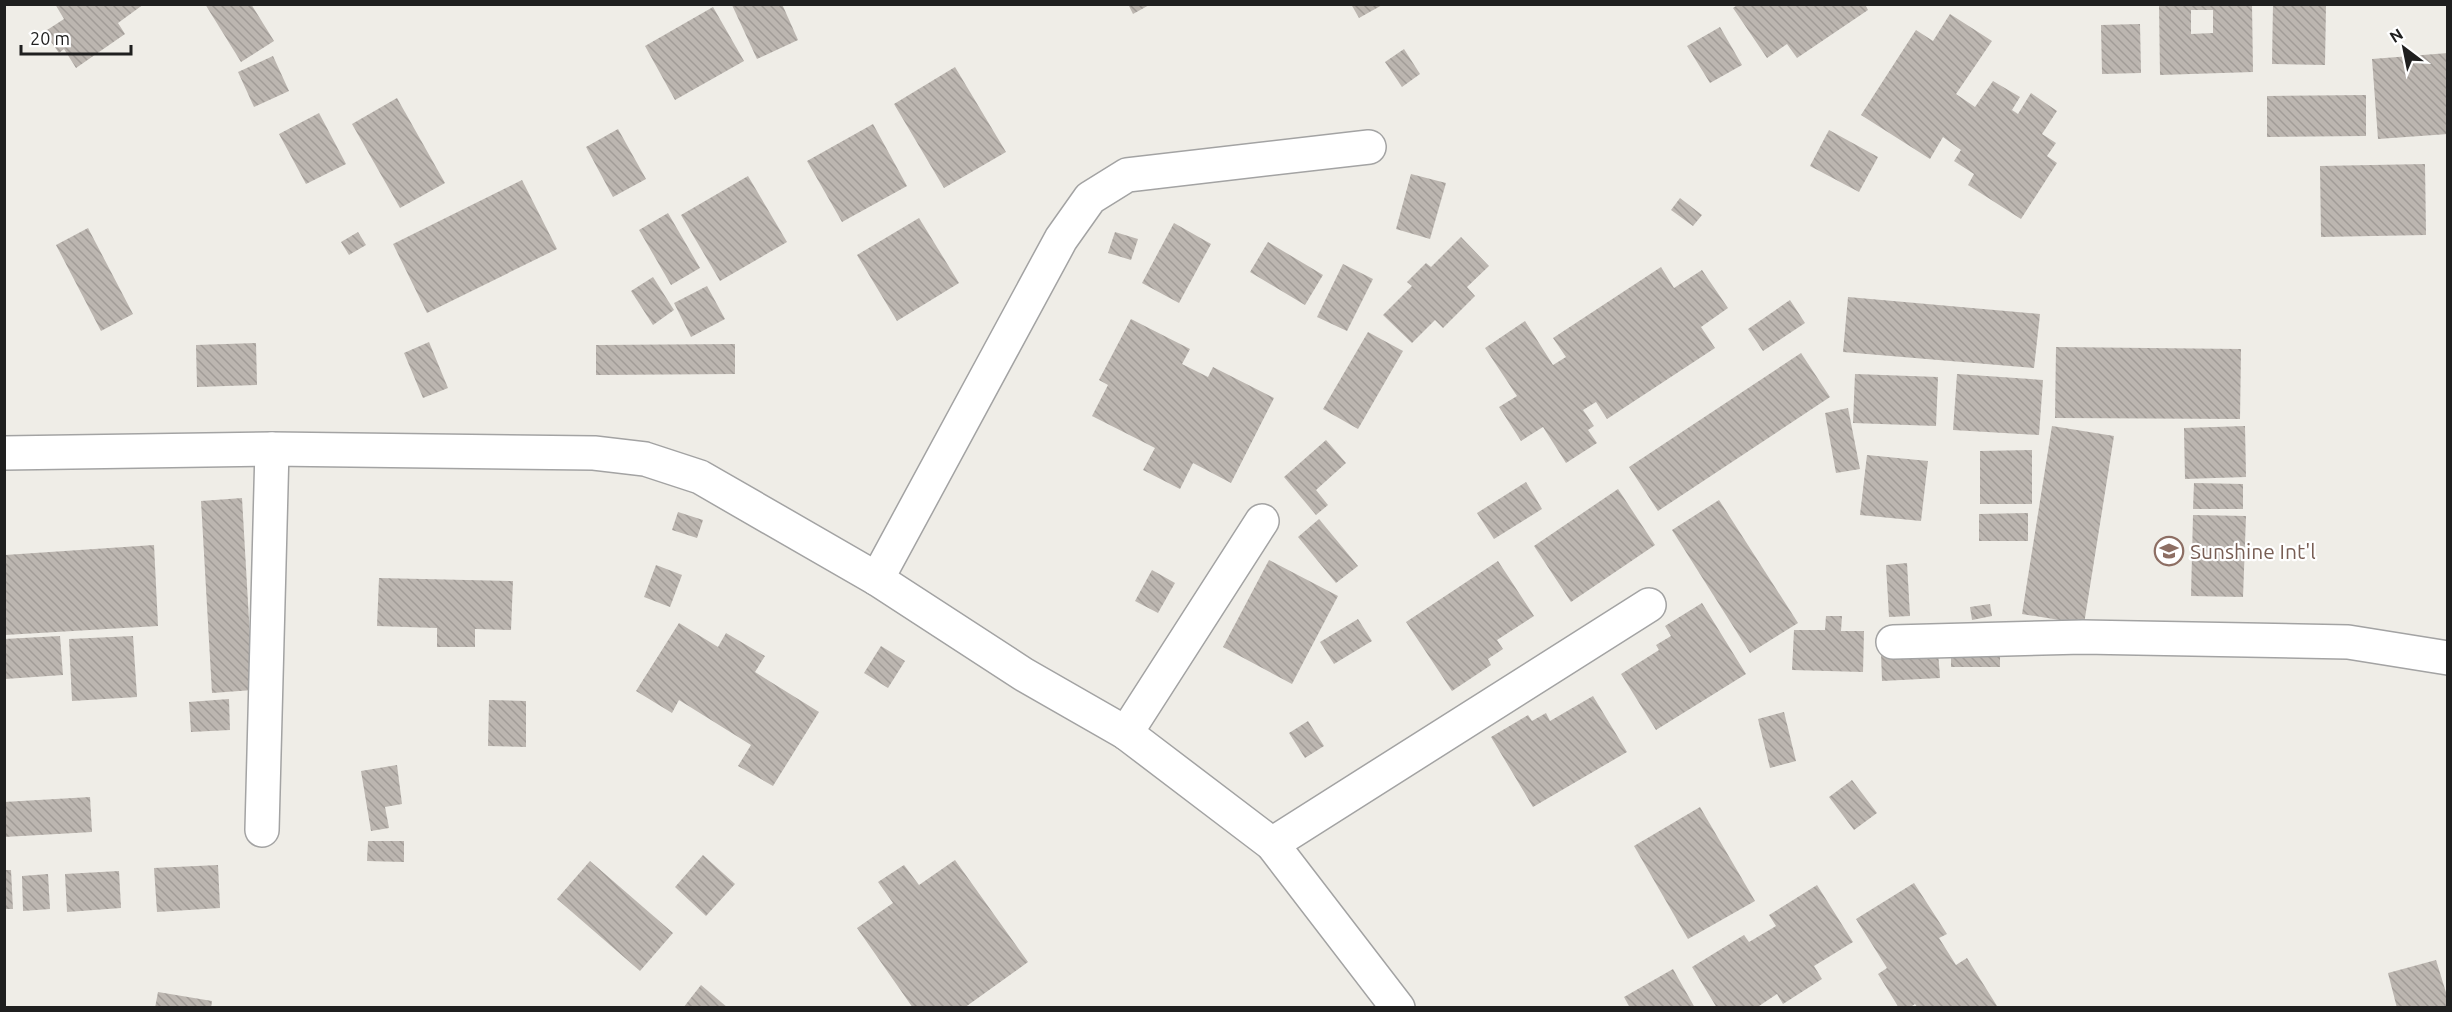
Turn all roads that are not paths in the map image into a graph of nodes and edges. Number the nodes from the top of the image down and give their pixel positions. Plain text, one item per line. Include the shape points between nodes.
1 (1369, 147) dead end
2 (272, 449) junction
3 (4, 453) edge
4 (1262, 521) dead end
5 (877, 579) junction
6 (1649, 605) dead end
7 (1893, 642) dead end
8 (2448, 658) edge
9 (1126, 733) junction
10 (262, 830) dead end
11 (1272, 844) junction
12 (1398, 1008) edge

1 - 5 street via 1127,175 1090,198 1061,239
2 - 3 street
2 - 5 street via 594,453 645,459 700,477
2 - 10 street
4 - 9 street
5 - 9 street via 1023,674
6 - 11 street
7 - 8 street via 2083,637 2348,642
9 - 11 street
11 - 12 street

